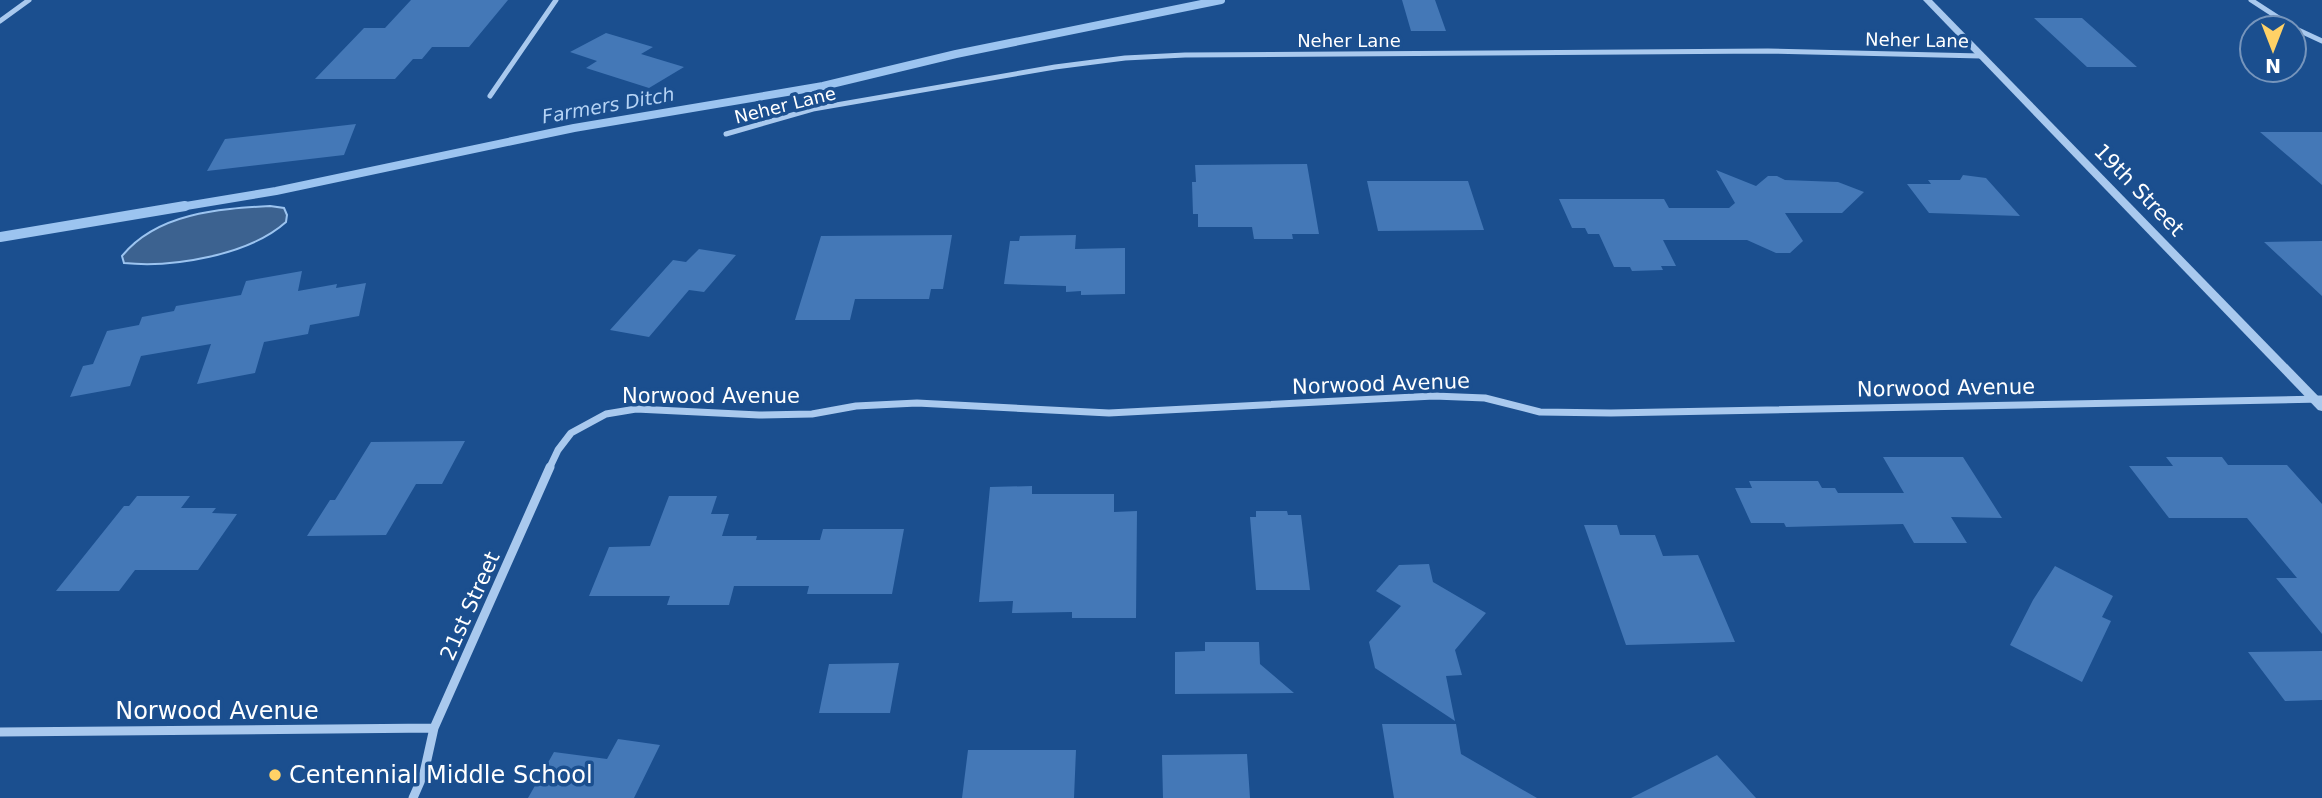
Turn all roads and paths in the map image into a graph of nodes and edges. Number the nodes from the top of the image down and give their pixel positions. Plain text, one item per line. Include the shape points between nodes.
1 (29, 0) edge
2 (556, 0) edge
3 (1927, 0) edge
4 (2251, 0) edge
5 (2272, 14) edge
6 (0, 21) edge
7 (1980, 56) junction
8 (490, 96) dead end
9 (726, 134) dead end
10 (2319, 402) edge
11 (571, 433) joint
12 (434, 728) junction
13 (0, 732) edge
14 (413, 798) edge

1 - 6 street
2 - 8 street
3 - 7 street, 19th Street
4 - 5 street
7 - 9 street, Neher Lane via 1754,51 1125,58 813,109
7 - 10 street, 19th Street
10 - 11 street, Norwood Avenue via 1611,413 1540,412 1485,398 1434,396 1109,413 917,404 772,415 636,410 606,414
11 - 12 street, 21st Street via 558,450
12 - 13 street, Norwood Avenue
12 - 14 street, 21st Street

